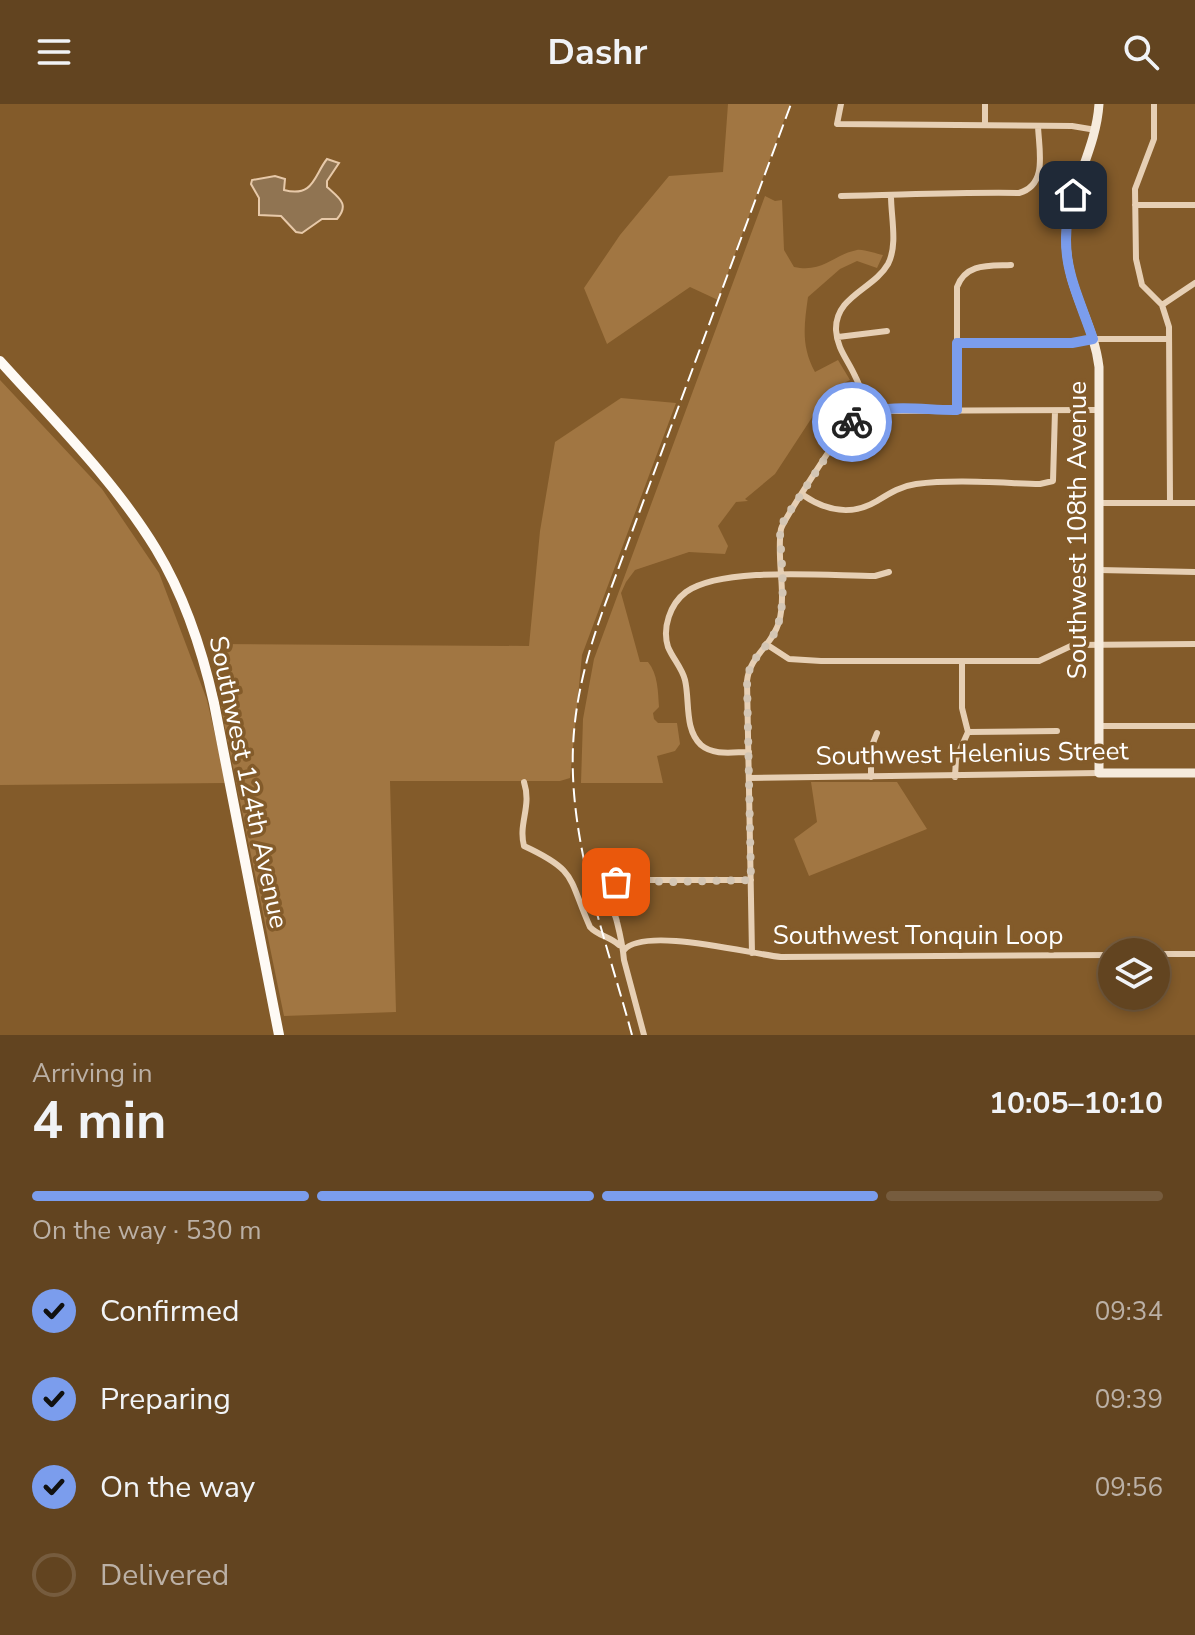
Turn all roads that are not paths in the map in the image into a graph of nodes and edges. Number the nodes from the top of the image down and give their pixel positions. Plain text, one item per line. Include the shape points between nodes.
1 (841, 104) edge
2 (985, 104) edge
3 (1099, 104) edge
4 (1154, 104) edge
5 (985, 125) junction
6 (1038, 126) junction
7 (1096, 130) junction
8 (841, 196) dead end
9 (891, 196) junction
10 (1135, 205) junction
11 (1195, 205) edge
12 (1011, 265) dead end
13 (1195, 283) edge
14 (1162, 305) junction
15 (887, 331) dead end
16 (838, 337) junction
17 (1093, 339) junction
18 (1169, 339) junction
19 (957, 343) junction
20 (0, 361) edge
21 (957, 410) junction
22 (1100, 410) junction
23 (868, 411) junction
24 (1055, 411) junction
25 (803, 495) junction
26 (1100, 503) junction
27 (1170, 503) junction
28 (1195, 503) edge
29 (1099, 570) junction
30 (889, 572) dead end
31 (1195, 572) edge
32 (781, 576) junction
33 (766, 644) junction
34 (1195, 644) edge
35 (1100, 645) junction
36 (962, 661) junction
37 (1099, 726) junction
38 (1195, 726) edge
39 (1057, 731) dead end
40 (968, 732) junction
41 (877, 733) dead end
42 (749, 752) junction
43 (1099, 773) junction
44 (1195, 773) edge
45 (871, 777) junction
46 (955, 777) junction
47 (749, 778) junction
48 (524, 782) dead end
49 (751, 880) junction
50 (624, 950) junction
51 (752, 953) junction
52 (1170, 954) edge
53 (1195, 954) edge
54 (1098, 955) edge
55 (279, 1035) edge
56 (644, 1035) edge

1 - 5 street via 837,124
2 - 5 street
3 - 7 street, Southwest 108th Avenue
4 - 10 street via 1154,139 1137,179
5 - 6 street
6 - 7 street
6 - 9 street via 1036,183 1027,191
7 - 17 street, Southwest 108th Avenue via 1071,202 1066,247 1074,293
8 - 9 street
9 - 16 street via 893,251 886,267 848,299 838,319
10 - 11 street
10 - 14 street via 1138,274
12 - 19 street via 980,267 960,279
13 - 14 street
14 - 18 street
15 - 16 street
16 - 23 street
17 - 18 street
17 - 19 street
17 - 22 street, Southwest 108th Avenue
18 - 27 street
19 - 21 street
20 - 55 main road, Southwest 124th Avenue via 124,502 157,550 185,607 214,703
21 - 23 street
21 - 24 street
22 - 24 street
22 - 26 street, Southwest 108th Avenue
23 - 25 street via 846,427
24 - 25 street via 1053,481 917,483 864,507 842,510
25 - 32 street via 780,532
26 - 27 street
26 - 29 street, Southwest 108th Avenue
27 - 28 street
29 - 31 street
29 - 35 street, Southwest 108th Avenue
30 - 32 street
32 - 33 street via 780,616
32 - 42 street via 731,577 699,586 678,601 668,618 669,649 684,676 695,738 714,751
33 - 36 street via 795,661
33 - 42 street via 748,674
34 - 35 street
35 - 36 street via 1073,645 1039,661
35 - 37 street, Southwest 108th Avenue
36 - 40 street
37 - 38 street
37 - 43 street, Southwest 108th Avenue
39 - 40 street
40 - 46 street via 956,759
41 - 45 street
42 - 47 street
43 - 44 street, Southwest Helenius Street
43 - 46 street, Southwest Helenius Street
45 - 46 street, Southwest Helenius Street
45 - 47 street, Southwest Helenius Street
47 - 49 street
48 - 50 street via 524,846 566,871 590,927
49 - 50 street via 624,880 610,885 607,897
49 - 51 street
50 - 51 street, Southwest Tonquin Loop via 633,943 665,941 713,943
50 - 56 street
51 - 54 street, Southwest Tonquin Loop
52 - 53 street

